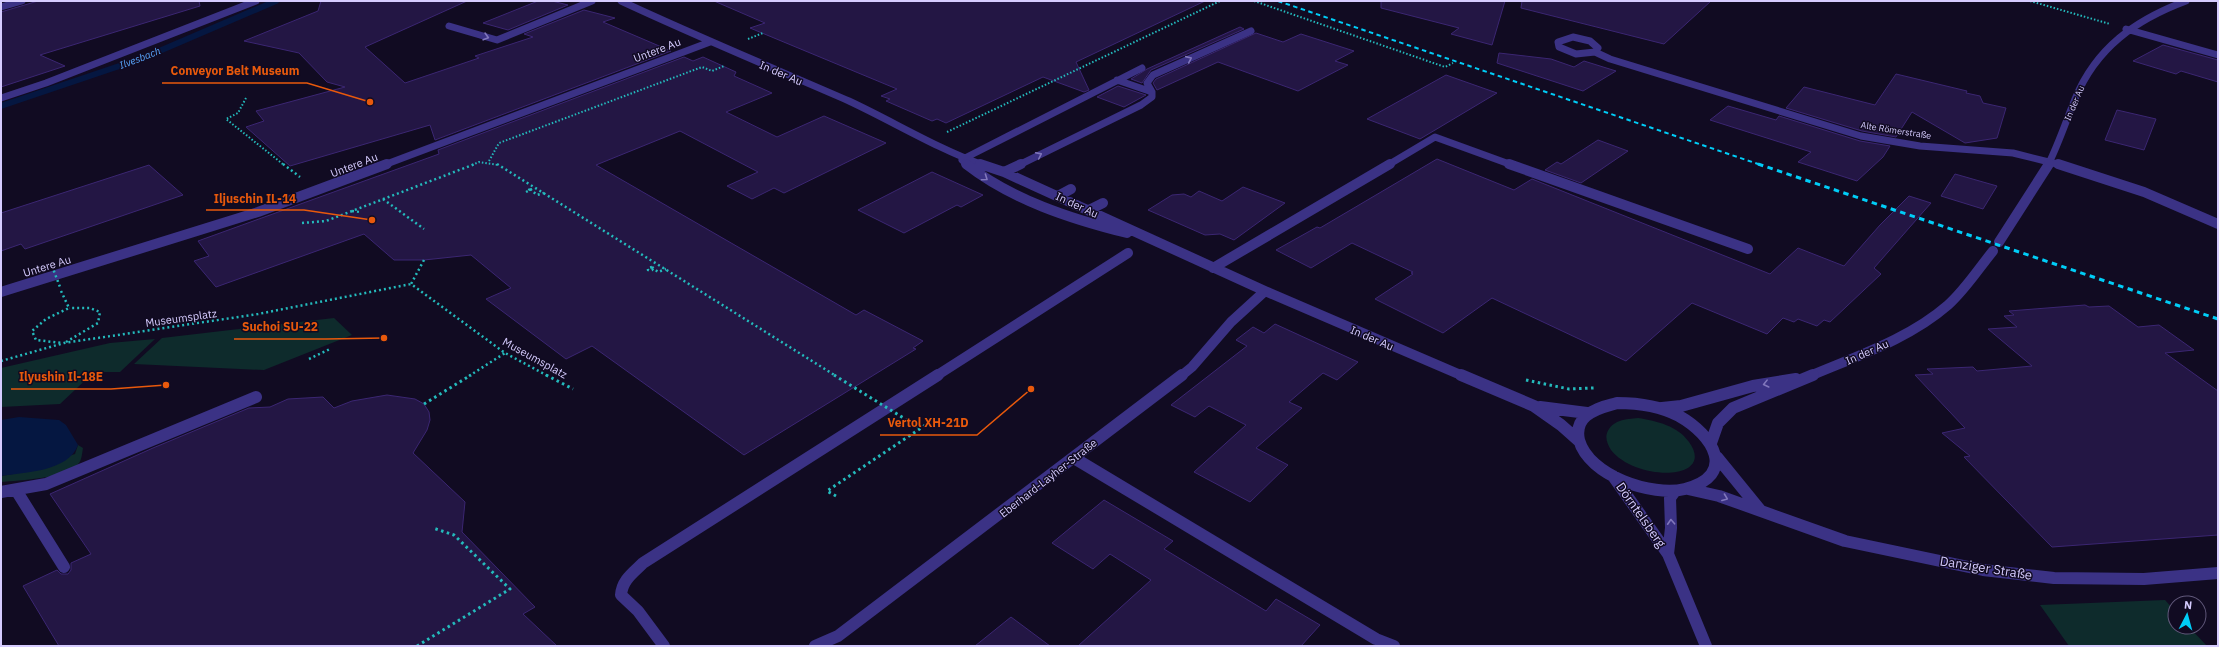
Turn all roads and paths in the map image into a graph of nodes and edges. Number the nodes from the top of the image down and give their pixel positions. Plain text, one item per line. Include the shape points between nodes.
1 (22, 1) edge
2 (256, 1) edge
3 (592, 1) edge
4 (621, 1) edge
5 (1220, 1) edge
6 (1254, 1) edge
7 (2030, 1) edge
8 (2186, 1) edge
9 (1, 7) edge
10 (2096, 20) dead end
11 (449, 26) dead end
12 (2126, 29) junction
13 (1251, 31) dead end
14 (763, 33) dead end
15 (746, 40) dead end
16 (710, 42) junction
17 (1595, 52) junction
18 (2218, 55) edge
19 (1453, 63) dead end
20 (729, 64) dead end
21 (1142, 68) dead end
22 (1118, 80) junction
23 (1152, 92) junction
24 (1, 98) edge
25 (246, 98) dead end
26 (927, 141) junction
27 (955, 154) junction
28 (964, 158) junction
29 (489, 161) junction
30 (2050, 161) junction
31 (1004, 172) junction
32 (531, 189) dead end
33 (1071, 189) dead end
34 (317, 191) junction
35 (544, 193) dead end
36 (1058, 196) junction
37 (383, 199) junction
38 (1103, 203) dead end
39 (1090, 210) junction
40 (352, 211) junction
41 (360, 212) dead end
42 (302, 223) dead end
43 (2218, 224) edge
44 (424, 229) dead end
45 (1146, 238) junction
46 (1999, 242) dead end
47 (1748, 249) dead end
48 (1993, 251) dead end
49 (1128, 253) dead end
50 (424, 260) dead end
51 (52, 266) dead end
52 (653, 267) dead end
53 (1213, 268) junction
54 (666, 269) junction
55 (411, 284) junction
56 (60, 287) dead end
57 (1265, 291) junction
58 (1, 292) edge
59 (62, 294) dead end
60 (69, 308) junction
61 (64, 343) junction
62 (330, 349) dead end
63 (505, 353) junction
64 (309, 359) dead end
65 (1, 361) edge
66 (1804, 378) junction
67 (573, 389) dead end
68 (256, 397) dead end
69 (424, 404) dead end
70 (1534, 406) junction
71 (1656, 408) junction
72 (1587, 413) junction
73 (940, 424) dead end
74 (921, 428) junction
75 (1579, 441) junction
76 (1711, 443) junction
77 (1717, 456) junction
78 (1074, 458) junction
79 (1613, 476) junction
80 (1688, 489) junction
81 (16, 490) junction
82 (1675, 491) junction
83 (1, 492) edge
84 (836, 496) dead end
85 (1761, 511) junction
86 (433, 528) dead end
87 (1668, 554) junction
88 (64, 567) dead end
89 (2218, 573) edge
90 (417, 646) edge
91 (664, 646) edge
92 (815, 646) edge
93 (1394, 646) edge
94 (1706, 646) edge

1 - 9 street
2 - 24 street
11 -> 3 street via 497,40
4 - 16 street, In der Au
5 - 26 path
6 - 19 path via 1445,67
7 - 10 path
8 - 12 street, In der Au
12 - 18 street
12 - 30 street, In der Au via 2105,50 2085,77
23 -> 13 street via 1146,83 1153,74
14 - 15 path
16 - 26 street, In der Au via 850,102
16 - 34 street, Untere Au
17 - 17 street, Alte Römerstraße via 1598,50 1597,45 1588,40 1569,38 1558,42 1559,47 1568,52
17 - 30 street, Alte Römerstraße via 1732,98 1861,136 1920,146 2013,153
20 - 29 path via 712,71 701,66 499,143
21 - 22 street
22 - 23 street
22 - 28 street
31 -> 23 street via 1141,105 1152,97
25 - 34 path via 238,113 226,119
26 - 27 street, In der Au
27 - 28 street, In der Au
27 -> 45 street via 987,180 1069,217
28 - 31 street, In der Au
29 - 37 path, bridge via 479,162
29 - 54 path, bridge
30 - 43 street, Alte Römerstraße via 2144,192
30 - 46 street, In der Au
31 - 36 street, In der Au
32 - 35 path, bridge via 537,195
33 - 36 street
34 - 58 street, Untere Au via 258,212
36 - 39 street, In der Au
37 - 40 path, bridge
37 - 44 path
38 - 39 street
39 - 45 street, In der Au
40 - 41 path, bridge
40 - 42 path, bridge via 326,222
45 - 53 street, In der Au
47 - 53 street via 1435,137
48 - 66 street, In der Au via 1949,304 1927,321 1886,344
49 - 91 street via 643,563 625,580 621,595 638,611
50 - 55 path
51 - 56 path, bridge
52 - 54 path, bridge via 658,272
53 - 57 street, In der Au
54 - 74 path, bridge
55 - 61 path, Museumsplatz via 258,314
55 - 63 path, Museumsplatz
57 - 70 street, In der Au
57 - 78 street, Eberhard-Layher-Straße via 1231,322 1192,367
59 - 60 path
60 - 61 path via 46,319 32,331 36,340
60 - 61 path via 90,308 100,312 98,323
61 - 65 path, Museumsplatz
62 - 64 path
63 - 67 path, Museumsplatz
63 - 69 path
66 -> 71 street, In der Au via 1776,381 1680,407
66 - 76 street, In der Au via 1733,408 1720,418
68 - 81 street via 46,484
70 - 72 street, In der Au
70 - 75 street, In der Au via 1562,425
71 - 72 street via 1636,403 1617,403 1600,406
71 - 76 street via 1679,416 1698,428
72 - 75 street via 1577,430
73 - 74 path via 932,420
74 - 84 path via 827,491
75 - 79 street via 1586,454
76 - 77 street
77 - 80 street via 1715,470 1706,482
77 - 85 street
78 - 92 street, Eberhard-Layher-Straße via 838,636
78 - 93 street via 1376,639
79 - 82 street via 1654,490
79 - 87 street, Dörntelsberg
80 - 82 street
80 -> 85 street, Danziger Straße via 1720,496
81 - 83 street
81 - 88 street
87 -> 82 street, Dörntelsberg via 1671,528 1670,498
85 - 89 street, Danziger Straße via 1845,541 1983,570 2054,578 2144,579
86 - 90 path via 454,535 510,589
87 - 94 street, Dörntelsberg

